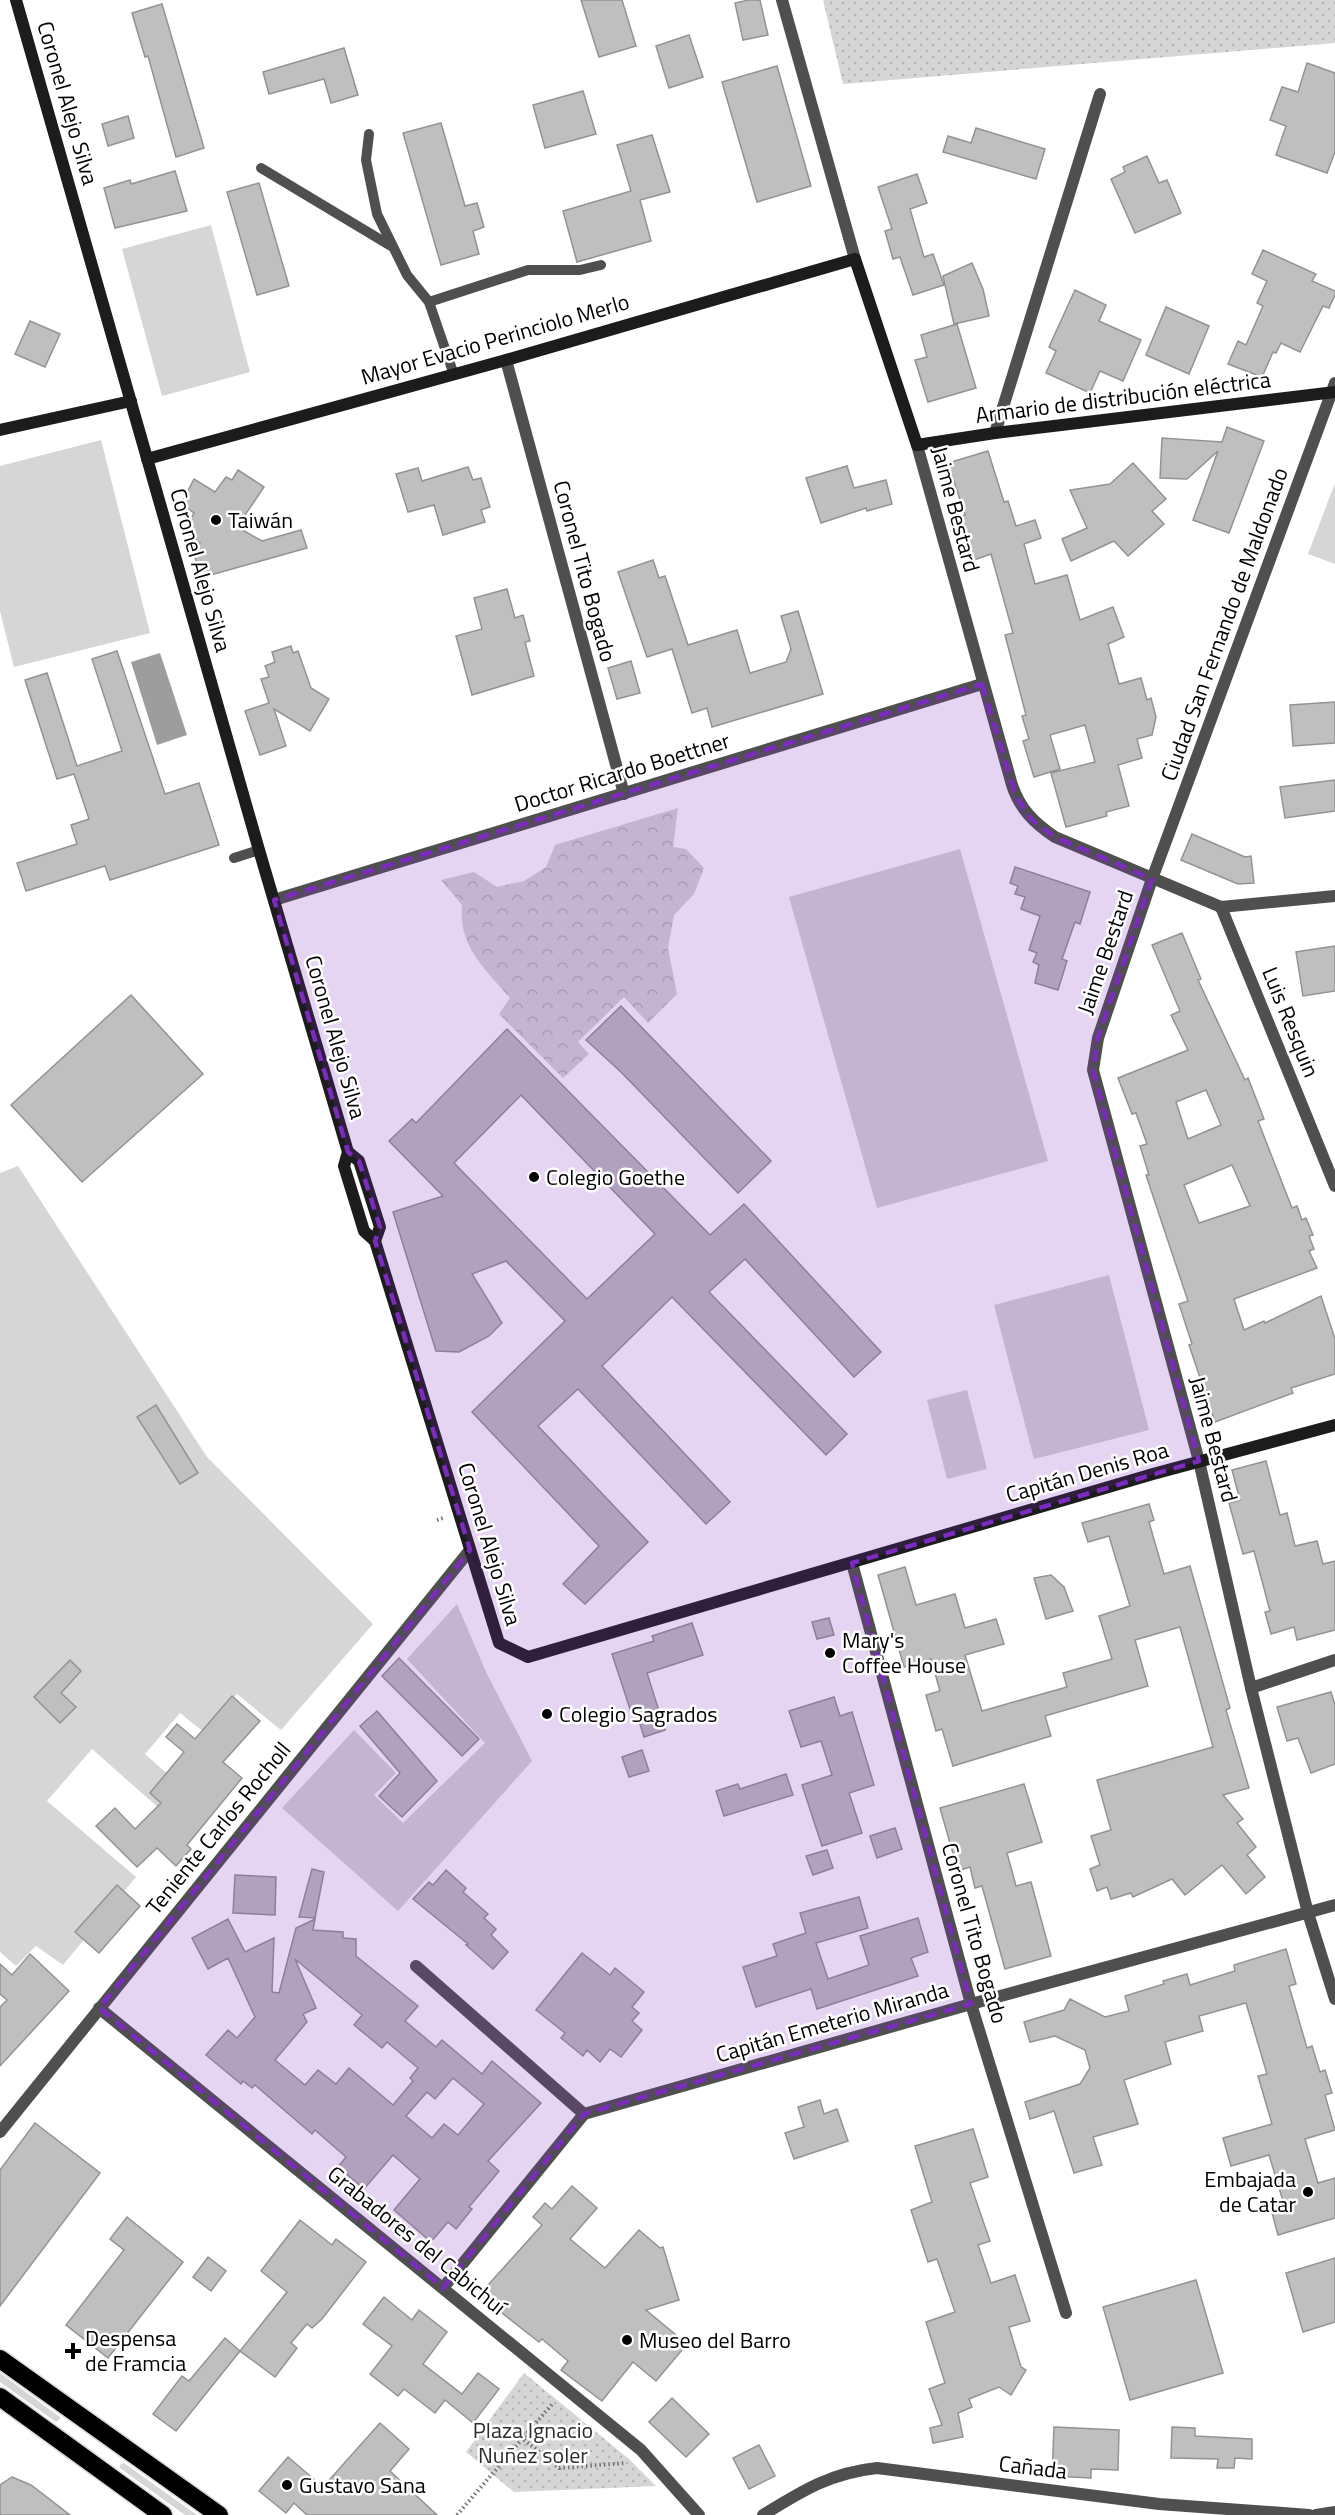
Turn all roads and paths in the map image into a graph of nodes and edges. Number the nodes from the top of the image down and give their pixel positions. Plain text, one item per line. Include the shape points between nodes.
1 (16, 0) edge
2 (782, 0) edge
3 (1100, 94) dead end
4 (369, 134) dead end
5 (261, 168) dead end
6 (391, 246) junction
7 (855, 259) junction
8 (601, 266) dead end
9 (429, 302) junction
10 (506, 360) junction
11 (453, 372) junction
12 (1334, 389) edge
13 (131, 402) junction
14 (0, 430) edge
15 (995, 433) junction
16 (917, 445) junction
17 (147, 459) junction
18 (982, 684) junction
19 (624, 794) junction
20 (259, 850) junction
21 (234, 858) dead end
22 (1152, 879) junction
23 (1335, 896) edge
24 (274, 900) junction
25 (1221, 907) junction
26 (1335, 1186) edge
27 (1335, 1425) edge
28 (1199, 1461) junction
29 (443, 1518) dead end
30 (437, 1520) dead end
31 (470, 1550) junction
32 (852, 1563) junction
33 (1335, 1660) edge
34 (1251, 1688) junction
35 (1335, 1905) edge
36 (1308, 1913) junction
37 (416, 1966) dead end
38 (1335, 1999) edge
39 (971, 2004) junction
40 (99, 2008) junction
41 (584, 2114) junction
42 (0, 2132) edge
43 (443, 2288) junction
44 (1066, 2313) dead end
45 (0, 2359) edge
46 (0, 2397) edge
47 (553, 2403) dead end
48 (88, 2422) junction
49 (517, 2434) dead end
50 (523, 2439) junction
51 (68, 2447) junction
52 (626, 2463) dead end
53 (1335, 2512) edge
54 (163, 2515) edge
55 (219, 2515) edge
56 (457, 2515) edge
57 (699, 2515) edge
58 (762, 2515) edge
59 (1310, 2515) edge
60 (1316, 2515) edge

1 - 13 main road, Coronel Alejo Silva
2 - 7 street, Jaime Bestard
3 - 15 street
4 - 6 lane via 369,179 377,214
5 - 6 lane
6 - 9 lane via 407,275
7 - 10 main road, Mayor Evacio Perinciolo Merlo
7 - 16 main road, Jaime Bestard
8 - 9 lane via 528,270
9 - 11 lane
10 - 11 main road, Mayor Evacio Perinciolo Merlo
10 - 19 street, Coronel Tito Bogado
11 - 17 main road, Mayor Evacio Perinciolo Merlo
12 - 15 main road, Armario de distribución eléctrica
12 - 22 street, Ciudad San Fernando de Maldonado
13 - 14 main road
13 - 17 main road, Coronel Alejo Silva
15 - 16 main road, Armario de distribución eléctrica
16 - 18 street, Jaime Bestard
17 - 20 main road, Coronel Alejo Silva
18 - 19 street, Doctor Ricardo Boettner
18 - 22 street, Jaime Bestard via 1016,796 1032,820 1055,837
19 - 24 street, Doctor Ricardo Boettner
20 - 21 lane
20 - 24 main road, Coronel Alejo Silva
22 - 25 street
22 - 28 street, Jaime Bestard via 1098,1038 1093,1070
23 - 25 street
24 - 31 main road, Coronel Alejo Silva via 348,1152 359,1161 380,1227 375,1241
25 - 26 street, Luis Resquin
27 - 28 main road, Capitán Denis Roa
28 - 32 main road, Capitán Denis Roa
28 - 34 street, Jaime Bestard
29 - 30 path
31 - 32 main road, Coronel Alejo Silva via 499,1643 528,1657
31 - 40 street, Teniente Carlos Rocholl
32 - 39 street, Coronel Tito Bogado
33 - 34 street
34 - 36 street, Jaime Bestard
35 - 36 street, Capitán Emeterio Miranda
36 - 38 street, Jaime Bestard
36 - 39 street, Capitán Emeterio Miranda
37 - 41 street
39 - 41 street, Capitán Emeterio Miranda
39 - 44 street, Coronel Tito Bogado
40 - 42 street, Teniente Carlos Rocholl
40 - 43 street, Grabadores del Cabichuí
41 - 43 street
43 - 57 street, Grabadores del Cabichuí via 641,2450
45 - 48 highway
46 - 51 highway
47 - 50 path
48 - 51 highway
48 - 55 highway
49 - 50 path
50 - 52 path via 559,2468
50 - 56 path
51 - 54 highway
53 - 60 street
58 - 59 street, Cañada via 811,2485 849,2471 877,2468 1159,2504

